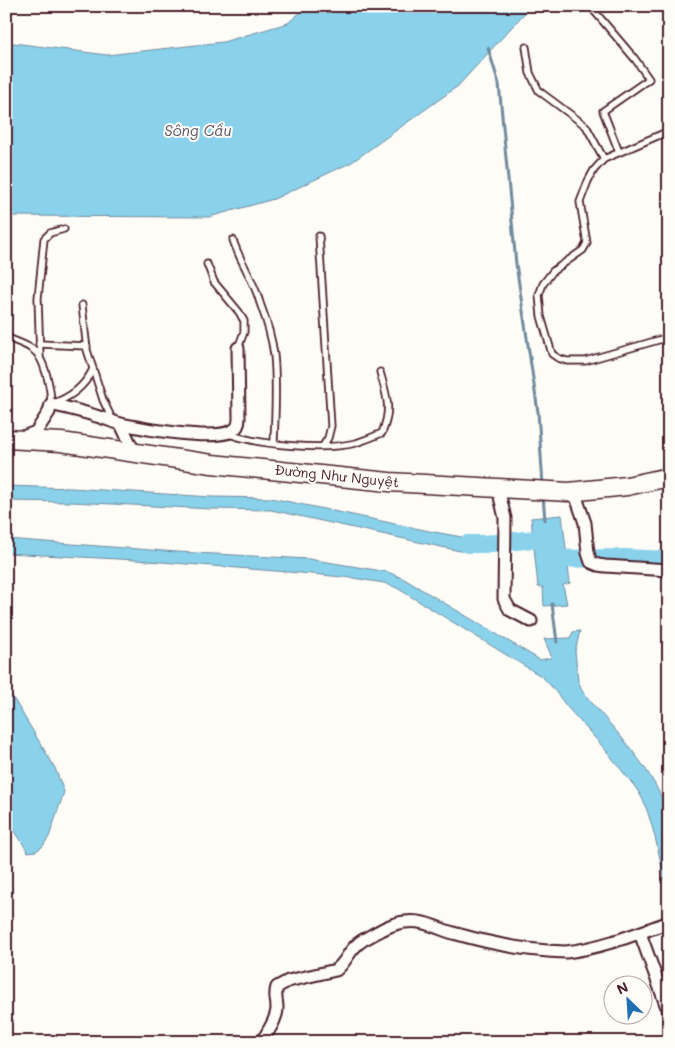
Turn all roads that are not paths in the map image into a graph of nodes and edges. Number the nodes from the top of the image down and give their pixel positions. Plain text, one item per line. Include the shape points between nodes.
1 (590, 6) edge
2 (526, 47) dead end
3 (669, 131) edge
4 (620, 152) junction
5 (604, 158) junction
6 (64, 228) dead end
7 (319, 236) dead end
8 (233, 240) dead end
9 (207, 264) dead end
10 (82, 306) dead end
11 (6, 337) edge
12 (669, 337) edge
13 (39, 344) junction
14 (86, 346) junction
15 (238, 348) joint
16 (40, 358) junction
17 (93, 369) junction
18 (380, 372) dead end
19 (51, 404) junction
20 (117, 423) junction
21 (227, 433) junction
22 (11, 439) edge
23 (274, 443) junction
24 (323, 446) junction
25 (134, 452) junction
26 (669, 476) edge
27 (498, 488) junction
28 (574, 491) junction
29 (669, 570) edge
30 (531, 621) dead end
31 (669, 922) edge
32 (640, 933) junction
33 (669, 1013) edge
34 (262, 1042) edge

1 - 4 lane via 648,79 603,112
2 - 5 lane via 530,73 539,91 586,126
3 - 4 lane
4 - 5 lane
5 - 12 lane via 588,181 580,202 587,243 583,250 553,271 539,295 541,316 552,354 567,361 585,361
6 - 13 lane via 50,232 44,239 38,298
7 - 24 lane via 331,426
8 - 23 lane via 252,279 274,353
9 - 15 lane via 214,282 244,321
10 - 14 lane
11 - 16 lane via 33,349
13 - 14 lane
13 - 16 lane
14 - 17 lane
15 - 21 street via 239,425
16 - 19 lane
17 - 19 lane via 72,396
17 - 20 lane via 103,400
18 - 24 lane via 388,405 388,418 382,433 355,443
19 - 20 street
19 - 22 street via 36,432
20 - 21 street via 171,432
20 - 25 street
21 - 23 lane via 245,440
22 - 25 main road, Đường Như Nguyệt
23 - 24 lane
25 - 27 main road, Đường Như Nguyệt via 212,464 389,482
26 - 28 main road, Đường Như Nguyệt via 627,486
27 - 28 main road, Đường Như Nguyệt
27 - 30 street via 505,518 504,599 510,610
28 - 29 street via 585,522 591,562 605,566
31 - 32 street
32 - 33 street
32 - 34 street via 579,951 555,952 454,934 426,922 405,922 353,947 336,970 288,981 277,987 276,1014

